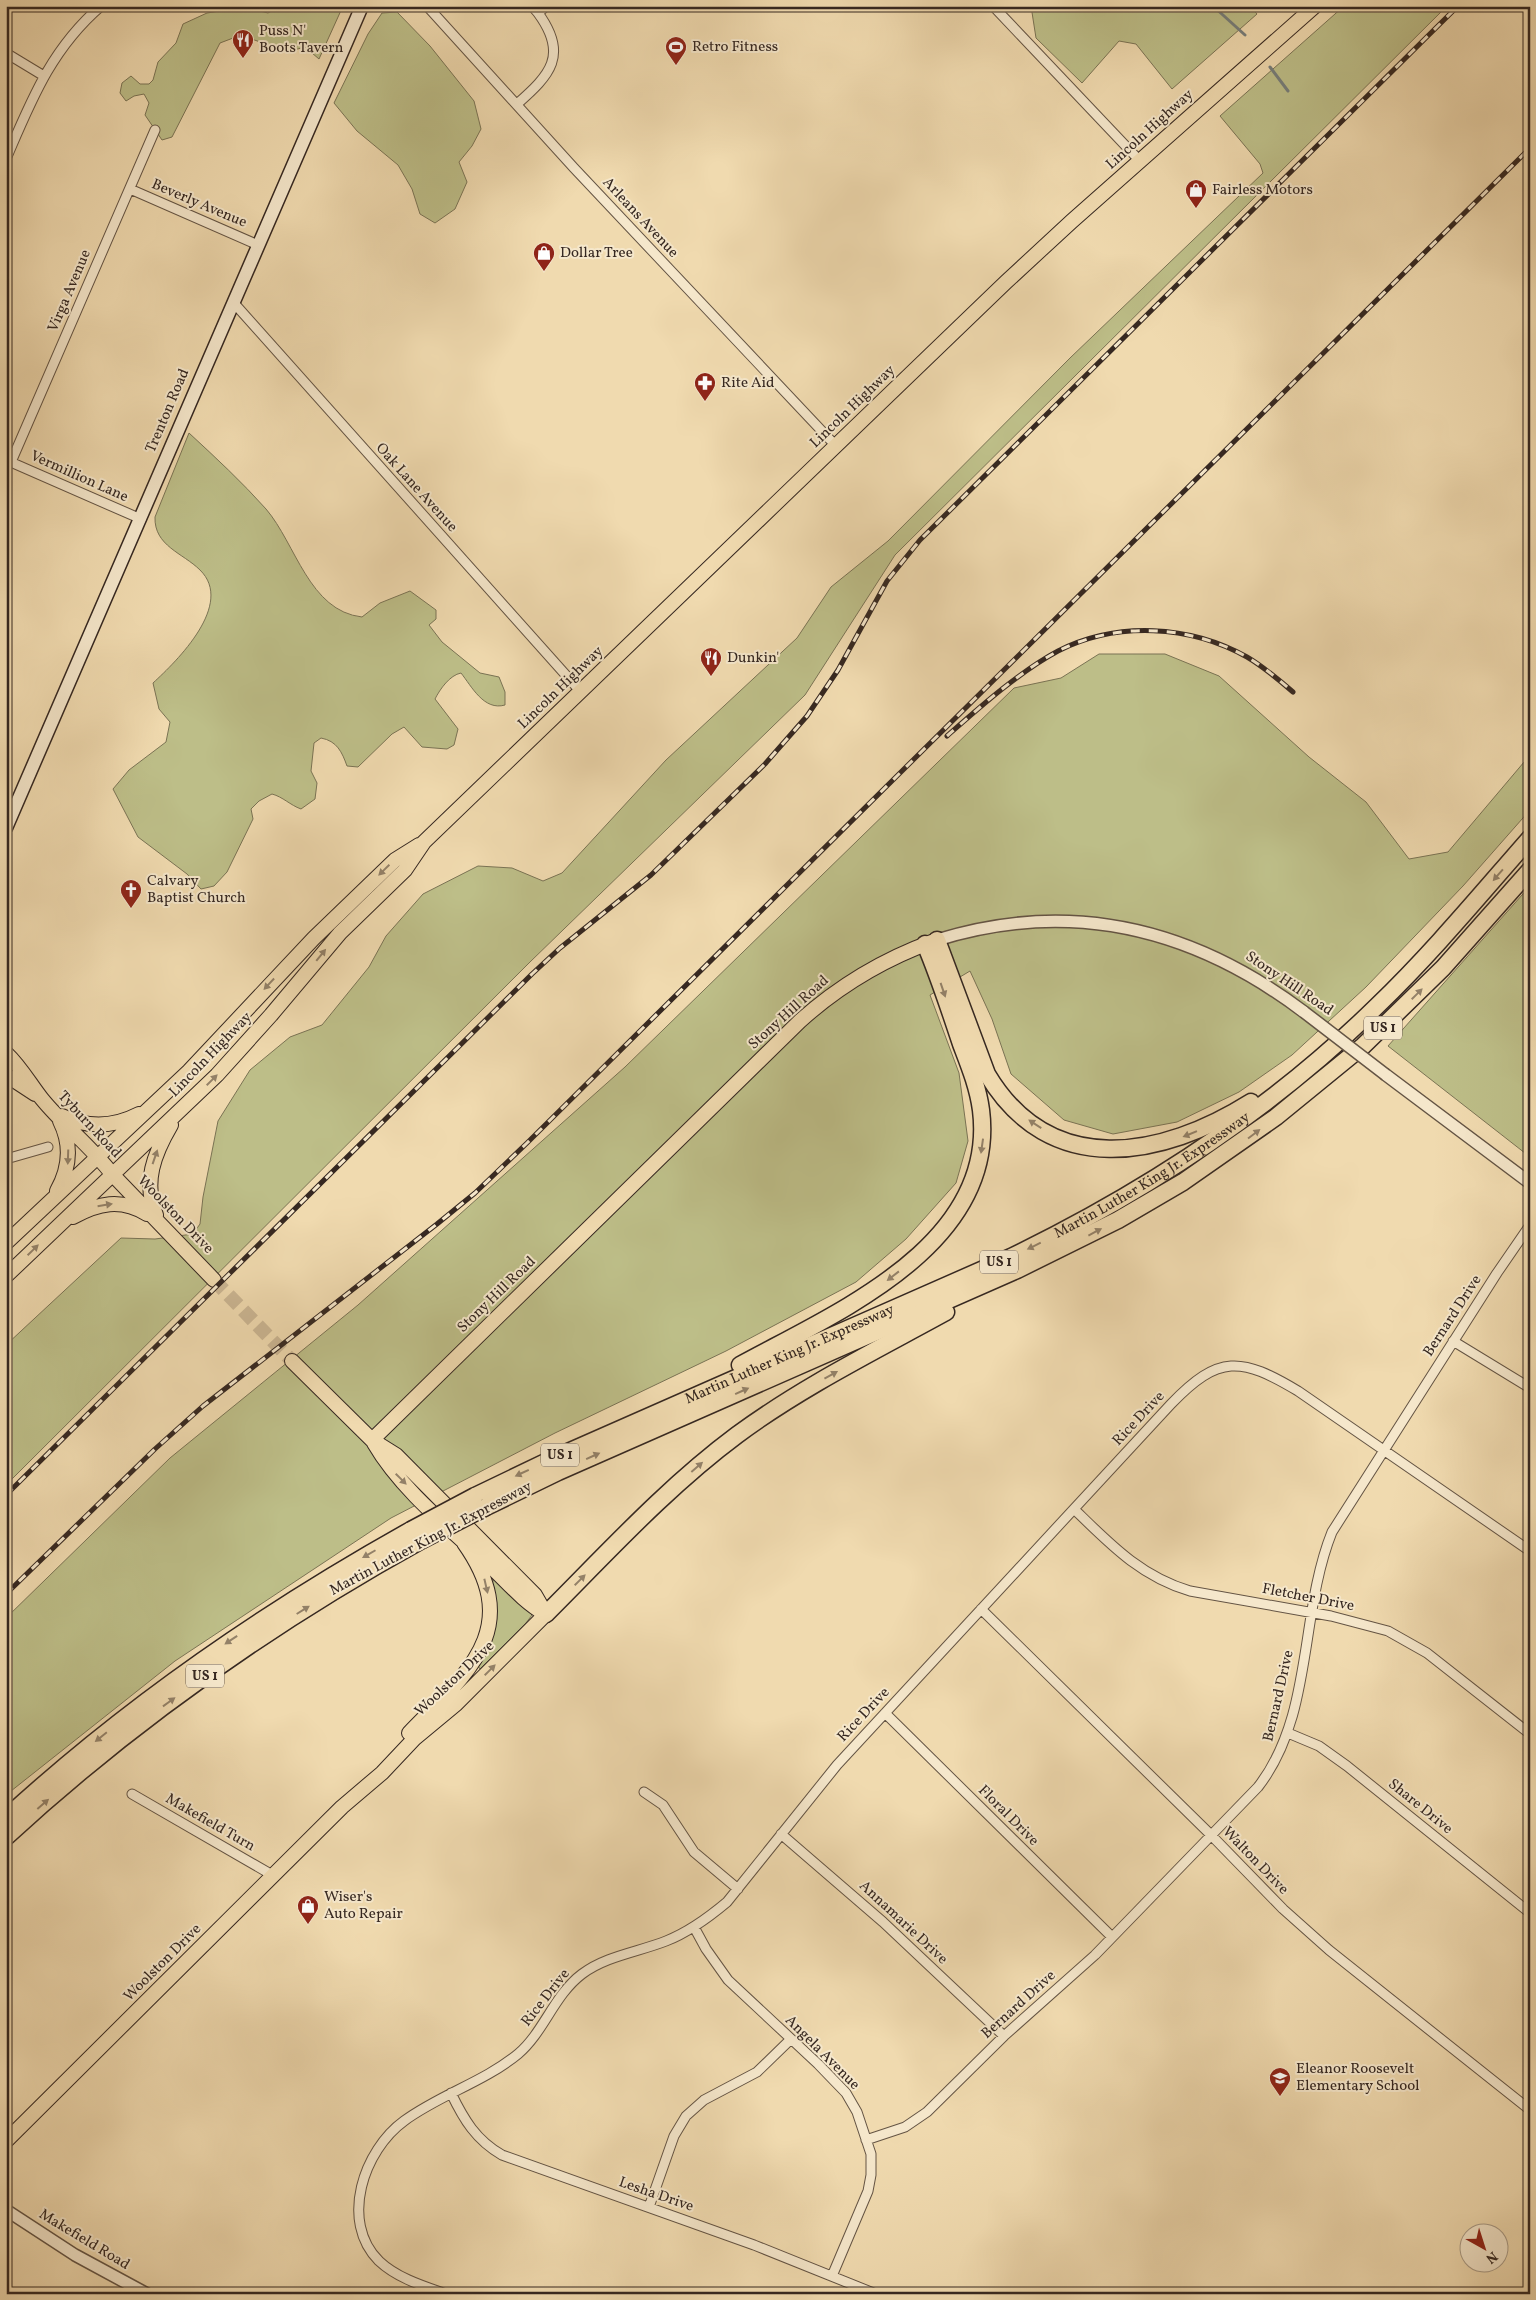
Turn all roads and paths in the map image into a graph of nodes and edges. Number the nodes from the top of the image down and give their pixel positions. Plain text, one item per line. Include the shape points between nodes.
1 (101, 6) edge
2 (362, 6) edge
3 (427, 6) edge
4 (546, 6) edge
5 (993, 6) edge
6 (1315, 6) edge
7 (535, 10) edge
8 (6, 53) edge
9 (44, 76) junction
10 (517, 104) junction
11 (155, 130) dead end
12 (6, 160) edge
13 (1140, 161) junction
14 (130, 189) junction
15 (258, 245) junction
16 (233, 302) junction
17 (836, 446) junction
18 (9, 461) edge
19 (141, 520) junction
20 (581, 692) junction
21 (6, 828) edge
22 (1530, 838) edge
23 (424, 842) junction
24 (1530, 870) edge
25 (931, 942) junction
26 (6, 1053) edge
27 (1322, 1056) junction
28 (6, 1075) edge
29 (43, 1100) junction
30 (152, 1106) junction
31 (56, 1114) junction
32 (176, 1114) junction
33 (48, 1148) dead end
34 (99, 1157) junction
35 (6, 1159) edge
36 (112, 1174) junction
37 (1530, 1183) edge
38 (52, 1199) junction
39 (158, 1221) junction
40 (60, 1224) junction
41 (1529, 1227) edge
42 (6, 1243) edge
43 (1051, 1254) junction
44 (6, 1276) edge
45 (214, 1280) tunnel mouth
46 (1453, 1341) junction
47 (292, 1361) tunnel mouth
48 (1530, 1388) edge
49 (646, 1417) junction
50 (372, 1440) junction
51 (1382, 1451) junction
52 (480, 1501) junction
53 (1074, 1509) junction
54 (416, 1535) junction
55 (464, 1543) junction
56 (1530, 1551) edge
57 (981, 1609) junction
58 (1311, 1613) junction
59 (546, 1614) junction
60 (885, 1713) junction
61 (1288, 1733) junction
62 (1530, 1734) edge
63 (644, 1792) dead end
64 (132, 1794) dead end
65 (342, 1807) junction
66 (6, 1818) edge
67 (781, 1834) junction
68 (1211, 1835) junction
69 (6, 1837) edge
70 (274, 1876) junction
71 (738, 1889) junction
72 (1530, 1913) edge
73 (694, 1927) junction
74 (1112, 1937) junction
75 (1004, 2036) junction
76 (791, 2039) junction
77 (451, 2093) junction
78 (1530, 2110) edge
79 (866, 2140) junction
80 (6, 2141) edge
81 (650, 2207) junction
82 (6, 2210) edge
83 (832, 2276) junction
84 (147, 2294) edge
85 (446, 2294) edge
86 (876, 2294) edge

1 - 9 street via 71,34
2 - 15 main road, Trenton Road
3 - 10 street, Arleans Avenue
4 - 7 street
5 - 13 street
6 - 13 main road, Lincoln Highway
7 - 10 street via 547,25 553,41 552,64 540,84
8 - 9 street
9 - 12 street
10 - 17 street, Arleans Avenue
11 - 14 street, Virga Avenue
13 - 17 main road, Lincoln Highway via 1012,276
14 - 15 street, Beverly Avenue
14 - 18 street, Virga Avenue
15 - 16 main road, Trenton Road
16 - 19 main road, Trenton Road
16 - 20 street, Oak Lane Avenue
17 - 20 main road, Lincoln Highway
18 - 19 street, Vermillion Lane
19 - 21 main road, Trenton Road
20 - 23 main road, Lincoln Highway
22 -> 27 highway, Martin Luther King Jr. Expressway / US 1 via 1416,968
23 -> 30 main road, Lincoln Highway via 395,860 310,941 201,1059
32 -> 23 main road, Lincoln Highway via 236,1055 340,933 404,870
43 -> 24 highway, Martin Luther King Jr. Expressway / US 1 via 1183,1182 1306,1094 1418,995
27 -> 25 highway via 1237,1111 1186,1136 1125,1150 1080,1145 1035,1125 1012,1107 995,1087 980,1060
25 - 37 street, Stony Hill Road, bridge via 978,929 1033,922 1085,923 1131,929 1174,940 1214,956 1263,983 1304,1012
25 -> 49 highway via 981,1109 981,1151 961,1206 932,1242 875,1290
25 - 50 main road, Stony Hill Road via 862,974 805,1016
26 - 29 main road, Tyburn Road
27 -> 49 highway, Martin Luther King Jr. Expressway / US 1 via 1204,1148 1078,1224 1011,1257
28 - 29 main road, Tyburn Road
29 - 31 main road, Tyburn Road
30 - 31 main road via 110,1124 85,1124
30 - 34 main road, Lincoln Highway
31 - 34 main road, Tyburn Road
31 -> 38 main road via 66,1135 69,1158 64,1177
32 - 36 main road, Lincoln Highway
39 -> 32 main road via 150,1195 151,1170
33 - 35 street
34 - 36 main road, Tyburn Road
34 - 38 main road, Lincoln Highway
36 - 39 main road, Woolston Drive
36 - 40 main road, Lincoln Highway
38 - 42 main road, Lincoln Highway
40 -> 39 main road via 85,1210 108,1203 130,1206
39 - 45 main road, Woolston Drive
44 -> 40 main road, Lincoln Highway
41 - 46 street, Bernard Drive
52 -> 43 highway, Martin Luther King Jr. Expressway / US 1 via 558,1472
59 -> 43 highway via 684,1478 737,1435 827,1377
46 - 48 street
46 - 51 street, Bernard Drive
47 - 50 main road, Woolston Drive
49 -> 52 highway, Martin Luther King Jr. Expressway / US 1 via 552,1459
50 -> 55 main road, Woolston Drive via 386,1464
50 - 59 main road, Woolston Drive via 396,1455 535,1595
51 - 53 street, Rice Drive via 1298,1391 1268,1374 1253,1368 1230,1366 1210,1372 1188,1387
51 - 56 street, Rice Drive
51 - 58 street, Bernard Drive via 1332,1532 1318,1575
52 - 54 highway, Martin Luther King Jr. Expressway / US 1, bridge
53 - 57 street, Rice Drive
53 - 58 street, Fletcher Drive via 1130,1561 1164,1582 1190,1591
54 -> 66 highway, Martin Luther King Jr. Expressway / US 1 via 296,1597 213,1653 114,1726
69 -> 54 highway, Martin Luther King Jr. Expressway / US 1 via 116,1743 228,1659
55 - 59 main road, Woolston Drive via 527,1603
55 -> 65 main road, Woolston Drive via 479,1565 489,1599 487,1632 477,1659
57 - 60 street, Rice Drive
57 - 68 street, Walton Drive
58 - 61 street, Bernard Drive
58 - 62 street, Fletcher Drive via 1372,1626 1407,1641 1443,1665
65 -> 59 main road, Woolston Drive via 456,1704
60 - 67 street, Rice Drive
60 - 74 street, Floral Drive
61 - 68 street, Bernard Drive via 1270,1772
61 - 72 street, Share Drive via 1319,1746 1347,1766
63 - 71 street via 663,1805 694,1852
64 - 70 street, Makefield Turn
65 - 70 main road, Woolston Drive
67 - 71 street, Rice Drive
67 - 75 street, Annamarie Drive via 870,1910
68 - 74 street, Bernard Drive
68 - 78 street, Walton Drive via 1283,1909 1329,1950
70 - 80 main road, Woolston Drive
71 - 73 street, Rice Drive via 727,1902
73 - 76 street, Angela Avenue via 728,1980
73 - 77 street, Rice Drive via 666,1941 609,1959 581,1974 522,2050
74 - 75 street, Bernard Drive
75 - 79 street, Bernard Drive via 915,2122
76 - 79 street, Angela Avenue via 846,2093 854,2105
76 - 81 street via 758,2072 704,2100 686,2116 674,2136
77 - 81 street, Lesha Drive via 474,2134 486,2146 502,2155
77 - 85 street, Rice Drive via 404,2121 383,2140 367,2169 358,2214 364,2237 378,2260 400,2276
79 - 83 street, Angela Avenue via 872,2165 868,2191
81 - 83 street, Lesha Drive
82 - 84 street, Makefield Road via 75,2255
83 - 86 street, Lesha Drive

